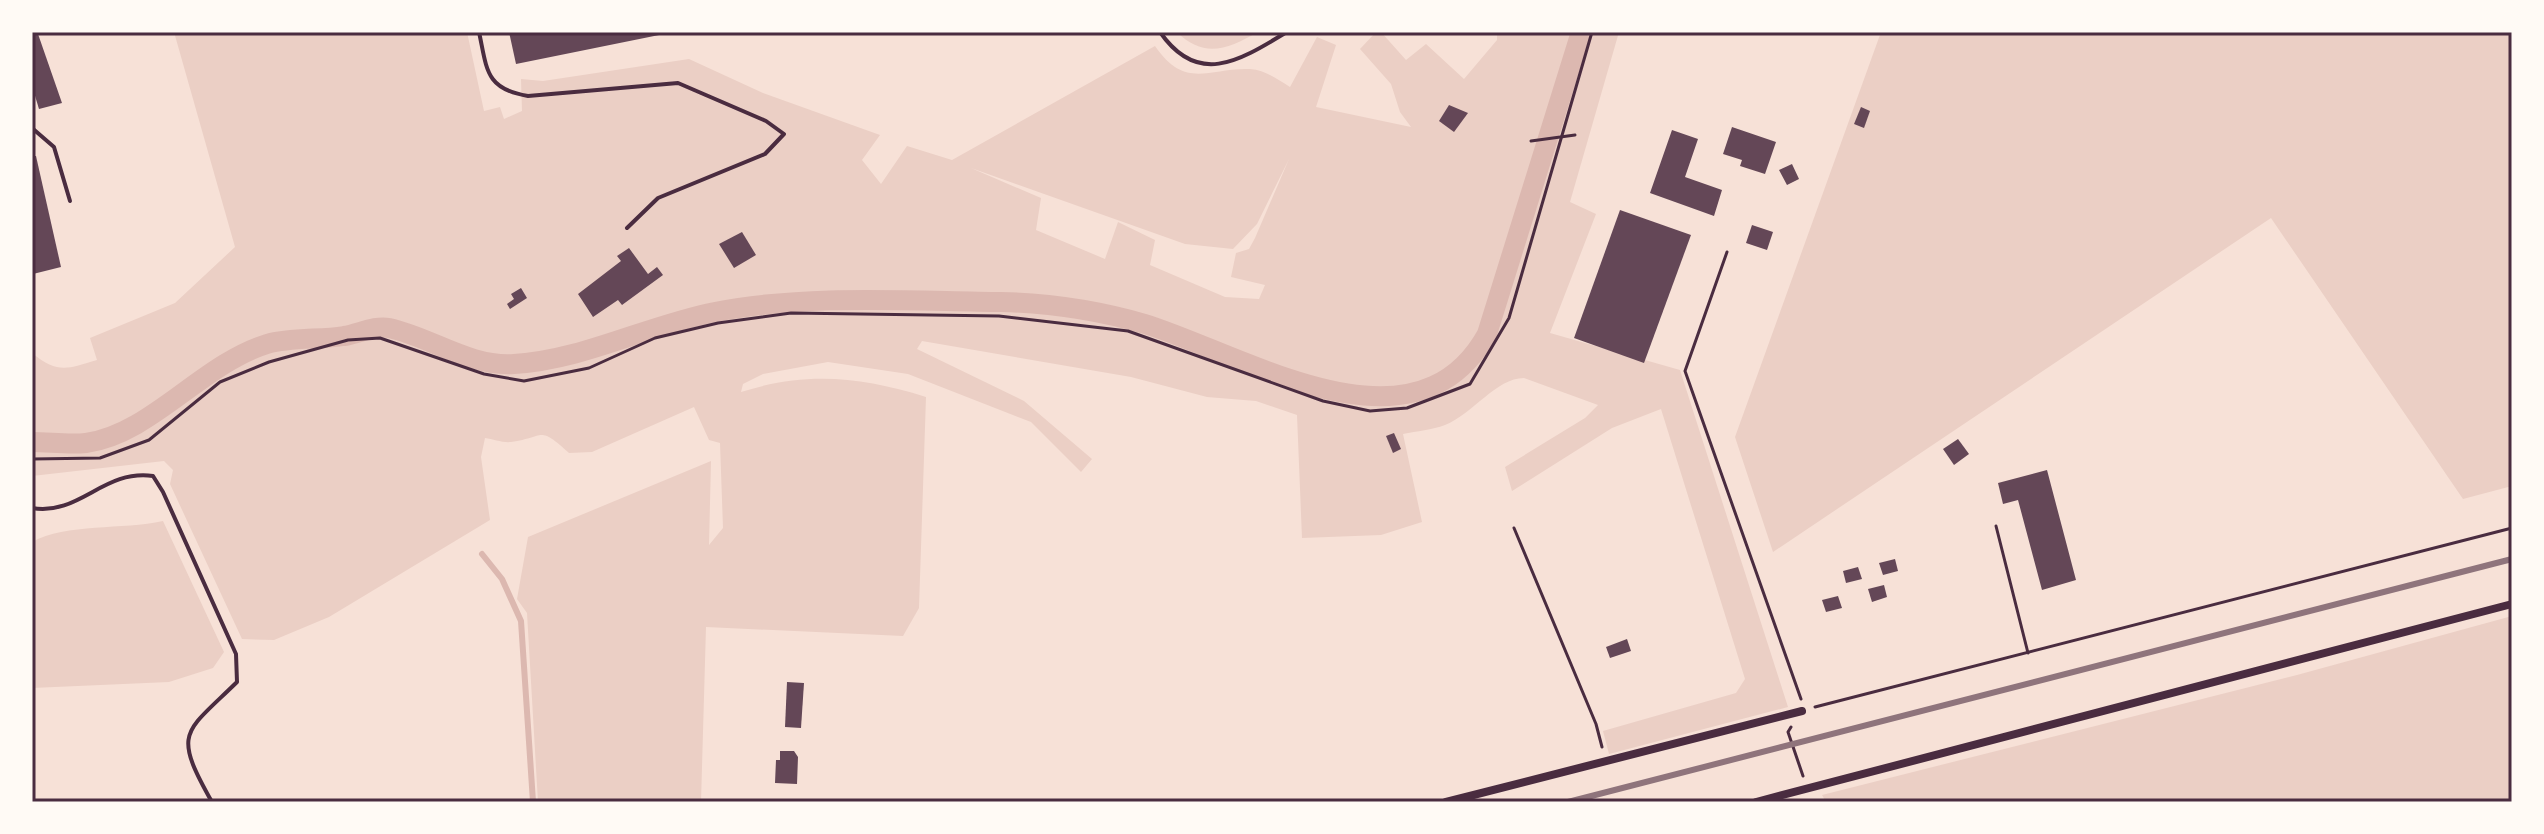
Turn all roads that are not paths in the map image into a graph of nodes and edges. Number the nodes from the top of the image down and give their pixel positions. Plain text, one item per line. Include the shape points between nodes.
1 (479, 32) edge
2 (1160, 32) edge
3 (1287, 32) edge
4 (32, 128) edge
5 (70, 201) dead end
6 (627, 228) dead end
7 (32, 508) edge
8 (2512, 604) edge
9 (1802, 711) road end
10 (212, 802) edge
11 (1446, 802) edge
12 (1756, 802) edge

1 - 6 lane via 488,74 508,93 528,96 678,83 784,134 765,154 658,198
2 - 3 lane via 1177,54 1200,65 1250,52
4 - 5 lane via 54,147
7 - 10 lane via 50,512 120,477 138,474 153,476 163,492 236,654 237,682 189,729 192,766
8 - 12 street
9 - 11 street

